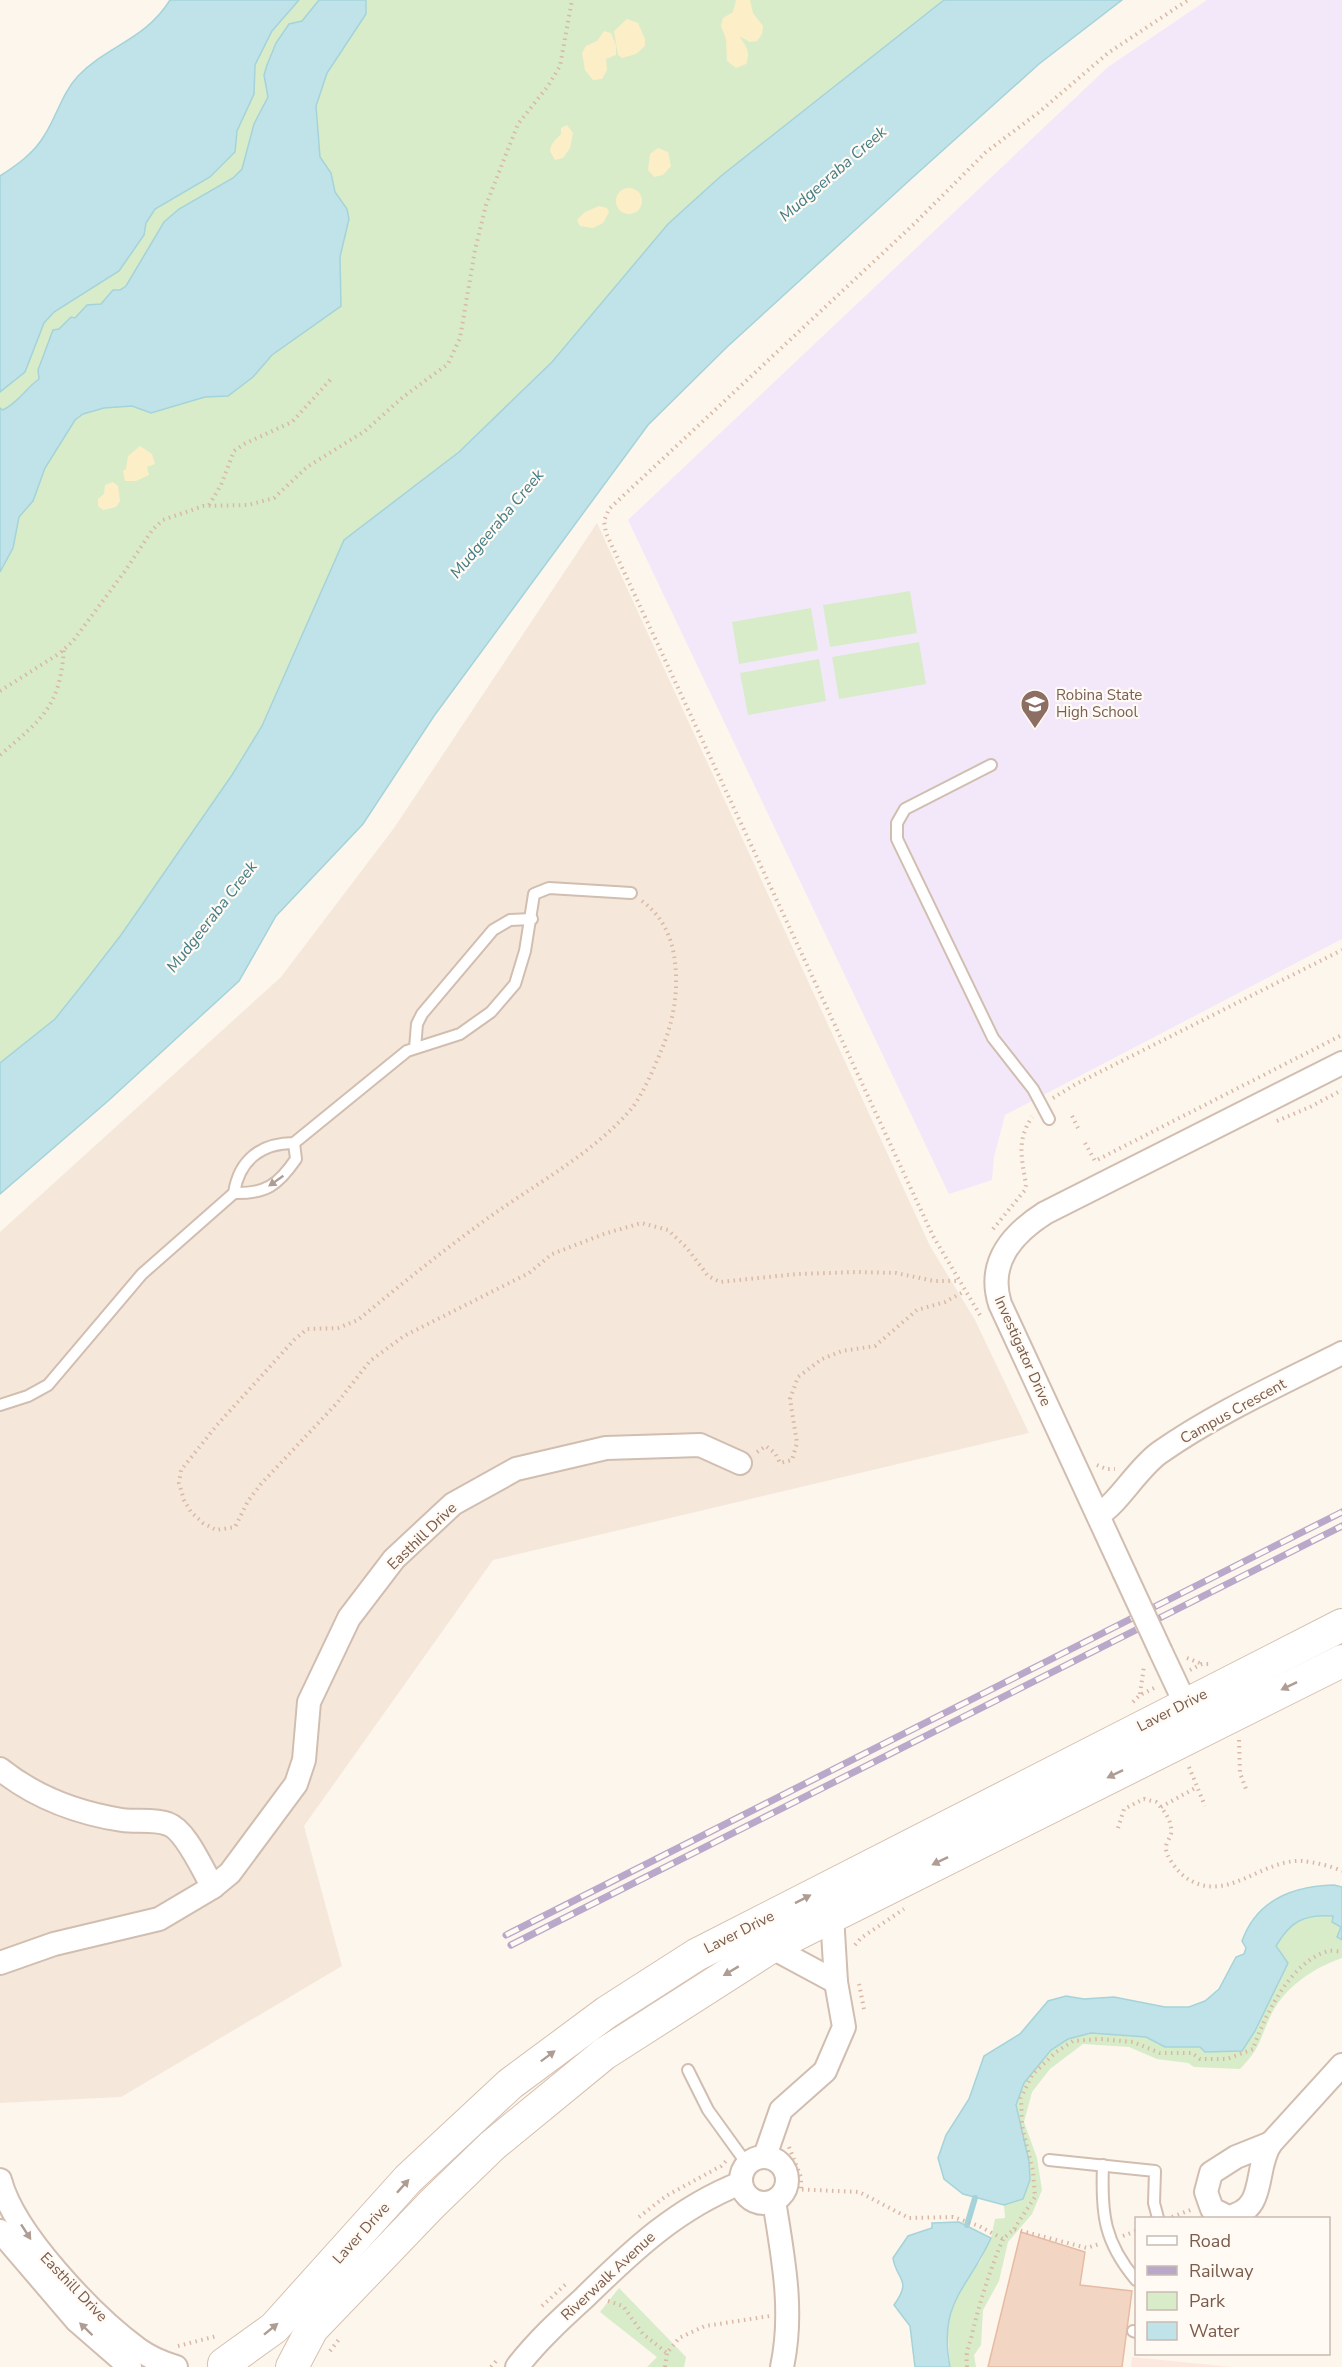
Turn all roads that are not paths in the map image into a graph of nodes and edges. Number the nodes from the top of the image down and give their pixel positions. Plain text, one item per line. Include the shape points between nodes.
1 (991, 765) dead end
2 (632, 893) road end
3 (532, 919) junction
4 (415, 1048) junction
5 (1342, 1063) edge
6 (1049, 1119) dead end
7 (294, 1143) junction
8 (234, 1193) junction
9 (1342, 1353) edge
10 (0, 1405) edge
11 (740, 1463) road end
12 (1131, 1479) junction
13 (1084, 1486) junction
14 (1098, 1515) junction
15 (1342, 1624) edge
16 (1342, 1661) edge
17 (1185, 1703) junction
18 (0, 1769) edge
19 (213, 1887) junction
20 (832, 1915) junction
21 (771, 1947) junction
22 (0, 1963) edge
23 (843, 1977) junction
24 (1342, 2066) edge
25 (688, 2070) dead end
26 (1271, 2143) junction
27 (1049, 2160) dead end
28 (1103, 2166) junction
29 (751, 2168) junction
30 (0, 2180) edge
31 (787, 2194) junction
32 (1158, 2217) edge
33 (1227, 2217) edge
34 (1231, 2217) edge
35 (0, 2230) edge
36 (1135, 2278) edge
37 (226, 2366) edge
38 (130, 2367) edge
39 (176, 2367) edge
40 (292, 2367) edge
41 (517, 2367) edge
42 (782, 2367) edge

1 - 6 lane via 905,810 897,823 897,839 990,1032 1033,1089
2 - 3 lane via 549,888 534,894
3 - 4 lane via 510,920 493,930 422,1014
3 - 4 lane via 515,984 491,1012 460,1034
4 - 7 lane
5 - 13 street, Investigator Drive via 1045,1213 1008,1245 997,1269 998,1298
7 - 8 lane via 279,1143 252,1156 236,1175
7 -> 8 lane via 296,1159 282,1180 255,1193
8 - 10 lane via 142,1274 48,1385
9 - 12 street, Campus Crescent via 1235,1408 1161,1452
11 - 19 street, Easthill Drive via 700,1445 606,1448 516,1470 453,1504 394,1559 349,1618 309,1702 303,1761 296,1784 230,1873
12 - 13 street
12 - 14 street, Campus Crescent
13 - 14 street, Investigator Drive
14 - 17 street, Investigator Drive, bridge via 1124,1572 1152,1654
15 - 17 street, Laver Drive
16 -> 20 street, Laver Drive
37 -> 17 street, Laver Drive via 274,2328 408,2180 510,2084 608,2012 696,1955
18 - 19 street via 22,1786 57,1803 121,1820 168,1824 182,1835
19 - 22 street, Easthill Drive via 159,1919 44,1947
20 - 21 street, Laver Drive
20 - 23 street
21 - 23 street
21 -> 40 street, Laver Drive via 604,2054 493,2145 312,2329
23 - 29 street via 844,2027 825,2071 781,2110
24 - 26 street
25 - 29 lane via 708,2110
26 - 33 street via 1228,2161 1208,2177 1207,2201 1212,2209
26 - 34 street via 1262,2159 1254,2201 1247,2210
27 - 28 lane
28 - 32 lane via 1155,2171
28 - 36 lane via 1104,2223 1125,2267
29 - 31 street via 778,2162 787,2174
29 - 31 street via 743,2190 753,2200 759,2203
29 - 41 street, Riverwalk Avenue via 663,2224 632,2250
30 -> 39 street, Easthill Drive via 27,2235 92,2308 139,2350
31 - 42 street via 788,2315
38 -> 35 street, Easthill Drive via 77,2321

